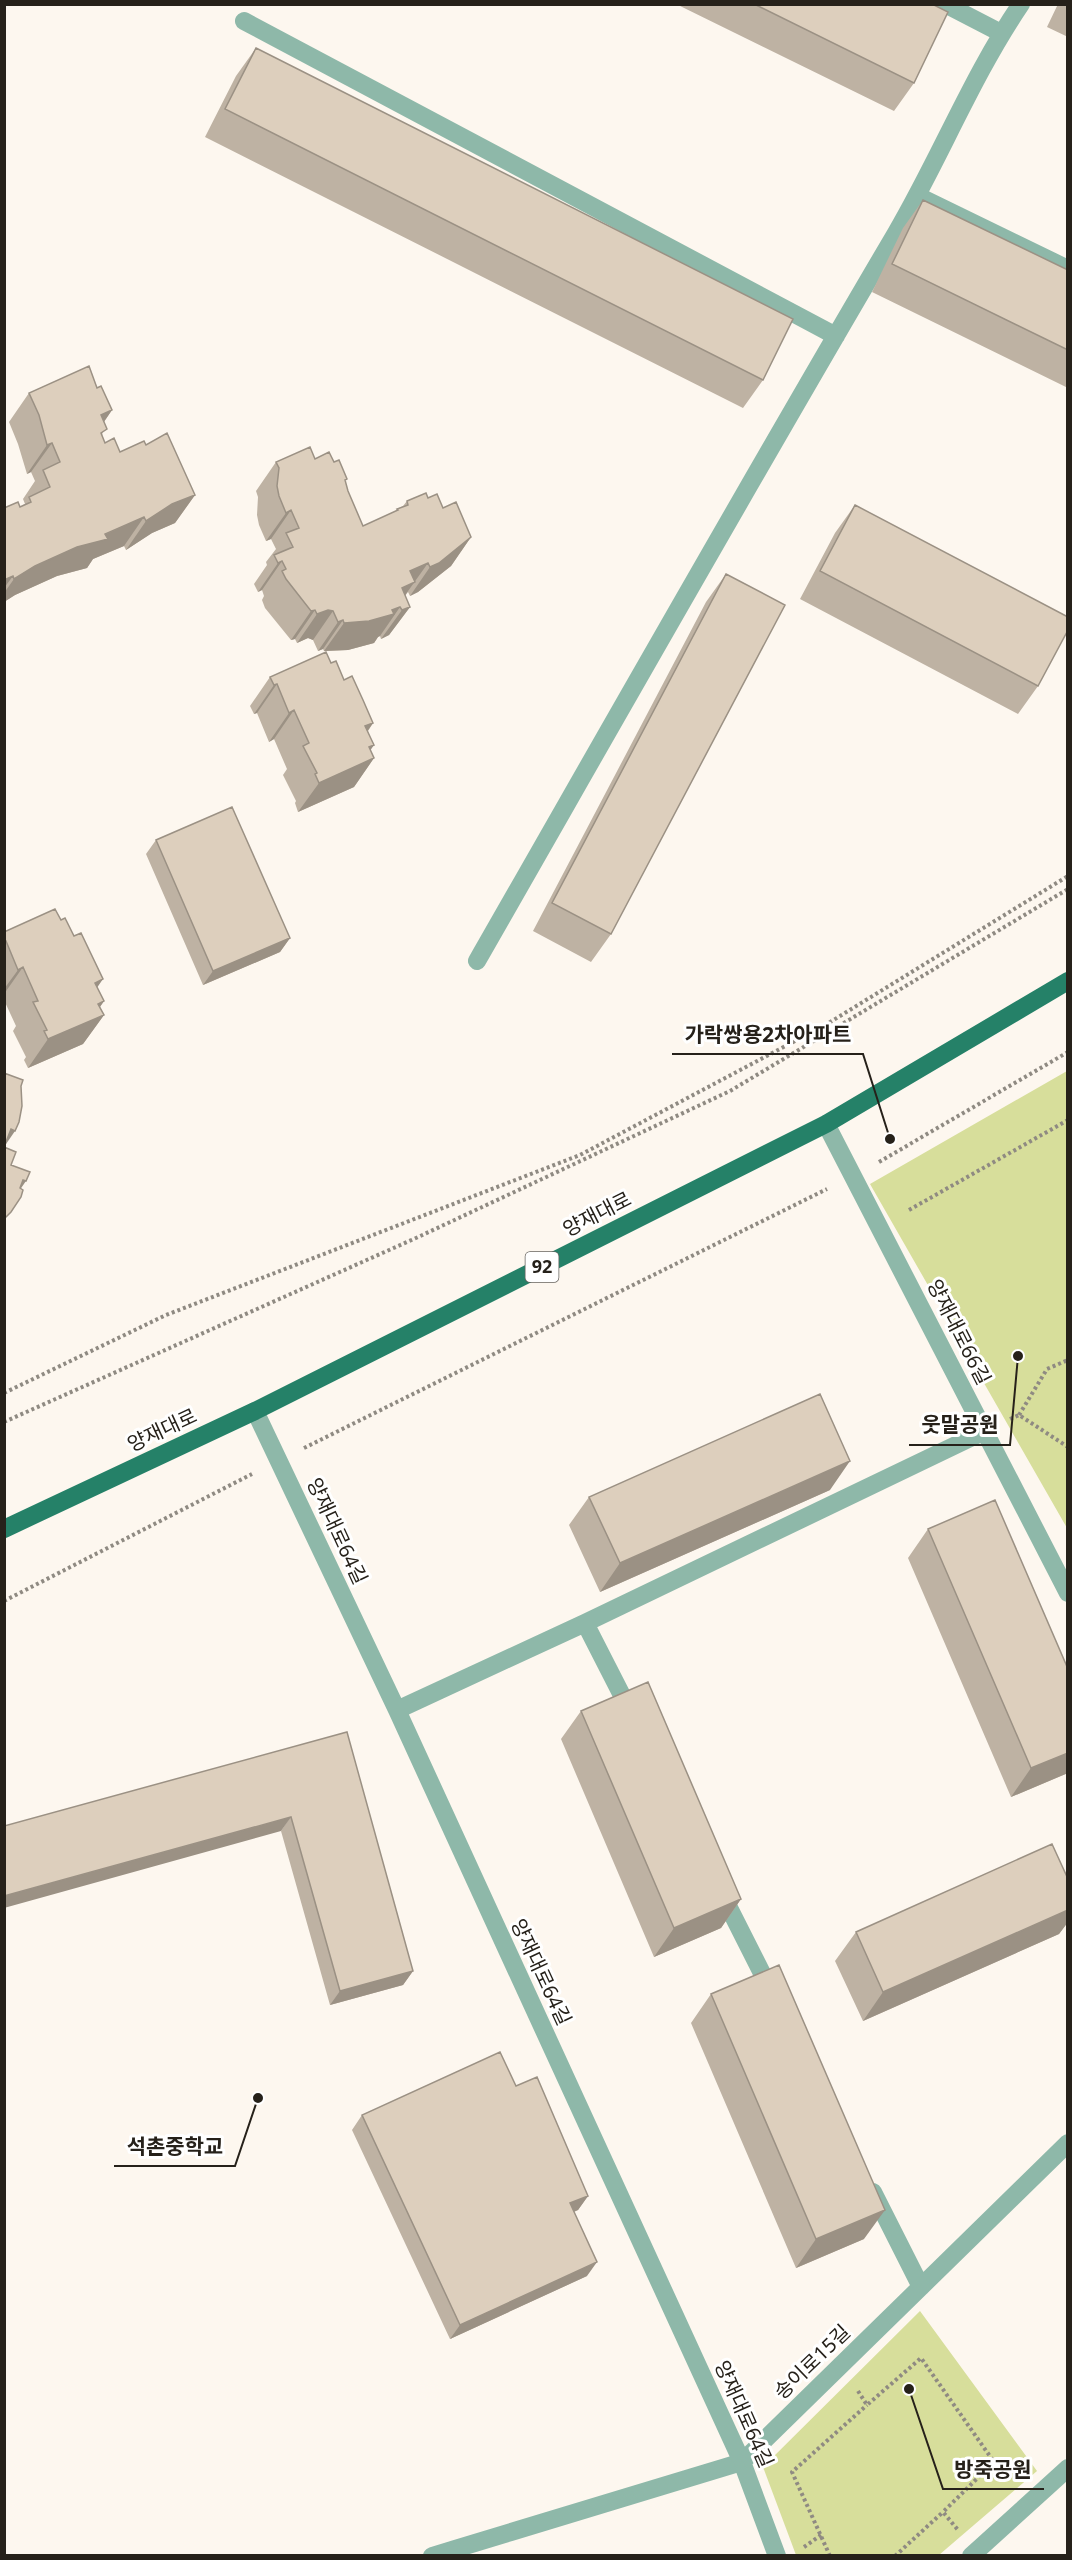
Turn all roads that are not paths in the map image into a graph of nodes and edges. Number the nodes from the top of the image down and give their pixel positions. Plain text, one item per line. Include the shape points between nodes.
1 (945, 4) edge
2 (1020, 4) edge
3 (244, 21) dead end
4 (1001, 33) junction
5 (918, 196) junction
6 (1068, 269) edge
7 (836, 336) junction
8 (477, 961) dead end
9 (1068, 981) edge
10 (826, 1124) junction
11 (255, 1411) junction
12 (984, 1431) junction
13 (4, 1528) edge
14 (1068, 1593) edge
15 (585, 1623) junction
16 (397, 1710) junction
17 (639, 1728) edge
18 (713, 1876) edge
19 (782, 2013) edge
20 (1068, 2143) edge
21 (867, 2181) edge
22 (921, 2287) junction
23 (742, 2462) junction
24 (1068, 2468) edge
25 (973, 2553) edge
26 (432, 2556) edge
27 (777, 2556) edge

1 - 4 street
2 - 4 street
3 - 7 street
4 - 5 street
5 - 6 street
5 - 7 street
7 - 8 street
9 - 10 main road, 양재대로 / 92
10 - 11 main road, 양재대로 / 92
10 - 12 street, 양재대로66길
11 - 13 main road, 양재대로 / 92
11 - 16 street, 양재대로64길
12 - 14 street, 양재대로66길
12 - 15 street
15 - 16 street
15 - 17 street
16 - 23 street, 양재대로64길
18 - 19 street
20 - 22 street, 송이로15길
21 - 22 street
22 - 23 street, 송이로15길
23 - 26 street, 송이로15길
23 - 27 street, 양재대로64길
24 - 25 street

